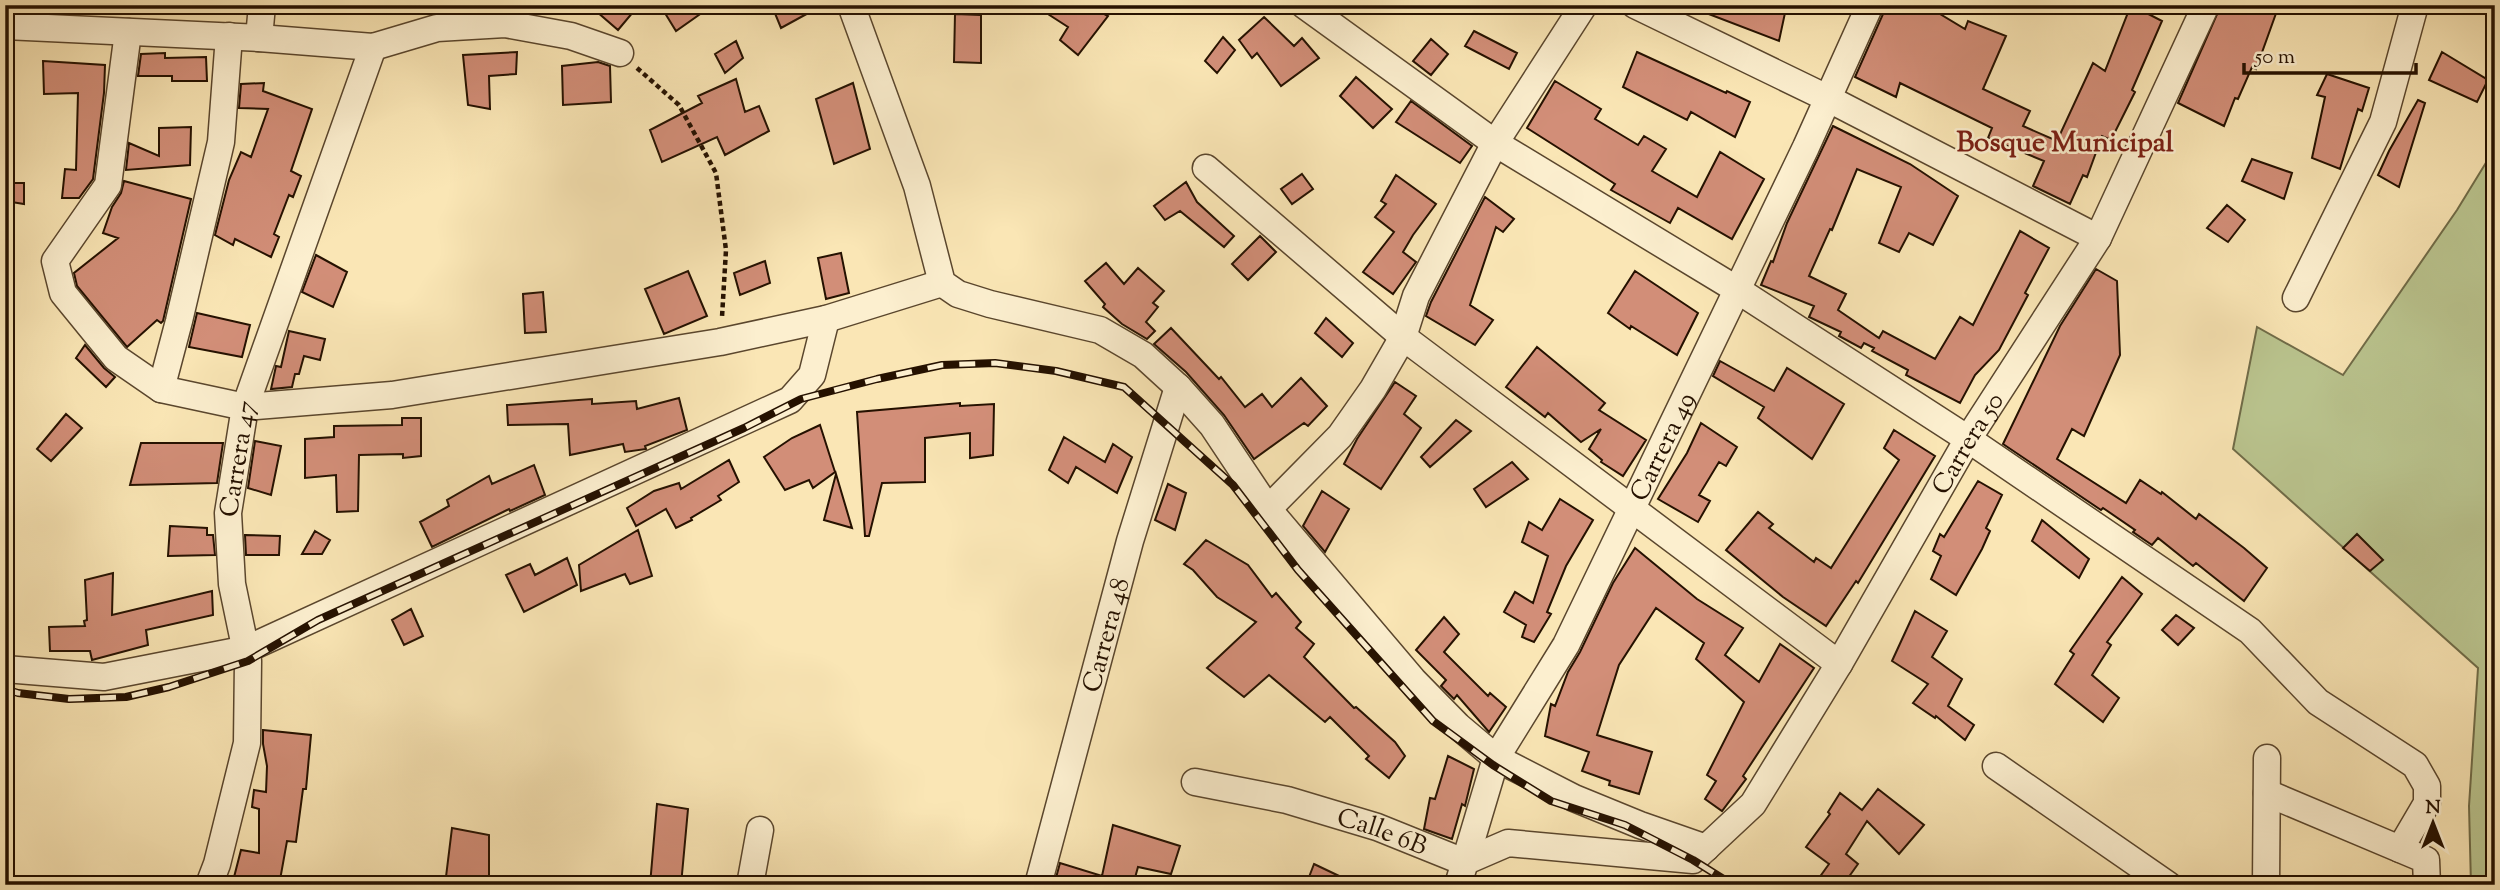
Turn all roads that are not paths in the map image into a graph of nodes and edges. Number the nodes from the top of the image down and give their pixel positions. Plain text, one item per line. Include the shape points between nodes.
1 (262, 5) edge
2 (851, 5) edge
3 (1304, 5) edge
4 (1584, 5) edge
5 (1635, 5) edge
6 (1870, 5) edge
7 (2206, 5) edge
8 (2415, 5) edge
9 (5, 26) edge
10 (128, 32) junction
11 (229, 36) junction
12 (259, 38) junction
13 (373, 47) junction
14 (620, 53) road end
15 (1827, 98) junction
16 (1495, 143) junction
17 (1206, 168) dead end
18 (2098, 238) junction
19 (942, 283) junction
20 (1736, 289) junction
21 (2296, 298) dead end
22 (826, 319) junction
23 (1403, 337) junction
24 (1178, 387) junction
25 (161, 389) junction
26 (245, 407) junction
27 (1968, 439) junction
28 (1268, 509) junction
29 (1630, 509) junction
30 (247, 649) junction
31 (1839, 664) junction
32 (5, 669) edge
33 (1496, 758) junction
34 (2267, 758) dead end
35 (1996, 766) dead end
36 (1195, 782) dead end
37 (2267, 793) junction
38 (760, 830) dead end
39 (2400, 849) junction
40 (1700, 854) junction
41 (1461, 873) edge
42 (209, 885) edge
43 (750, 885) edge
44 (1038, 885) edge
45 (2168, 885) edge
46 (2266, 885) edge
47 (2427, 885) edge

1 - 12 street
2 - 19 street via 917,186
3 - 16 street
4 - 16 street
5 - 15 street
6 - 15 street, Carrera 49
7 - 18 street, Carrera 50
8 - 21 street via 2383,122
9 - 10 street
10 - 11 street
10 - 25 street via 108,185 55,261 63,293 108,349
11 - 12 street
11 - 25 street via 220,142
12 - 13 street
13 - 14 street via 437,28 505,24 571,36
13 - 26 street, Carrera 47
15 - 18 street
15 - 20 street, Carrera 49
16 - 20 street
16 - 23 street via 1416,296
17 - 23 street
18 - 27 street, Carrera 50
19 - 22 street
19 - 24 street via 990,304 1100,330 1143,355
20 - 27 street
20 - 29 street, Carrera 49
22 - 26 street via 720,342 393,395
22 - 30 street via 812,375 790,400
23 - 28 street via 1340,436
23 - 29 street
24 - 28 street via 1212,425
24 - 44 street, Carrera 48 via 1130,541
25 - 26 street
26 - 30 street, Carrera 47 via 228,513 232,584
27 - 31 street, Carrera 50
27 - 39 street via 2250,631 2318,702 2415,765 2427,786 2427,803
28 - 33 street via 1413,680
29 - 31 street
29 - 33 street, Carrera 49 via 1566,645
30 - 32 street via 104,677
30 - 42 street, Carrera 47 via 247,743
31 - 40 street, Carrera 50 via 1753,804
33 - 40 street
33 - 41 street, Carrera 49
34 - 37 street
35 - 45 street
36 - 41 street, Calle 6B via 1287,800 1377,827
37 - 39 street
37 - 46 street
38 - 43 street
39 - 47 street via 2426,860
40 - 41 street, Calle 6B via 1508,843

